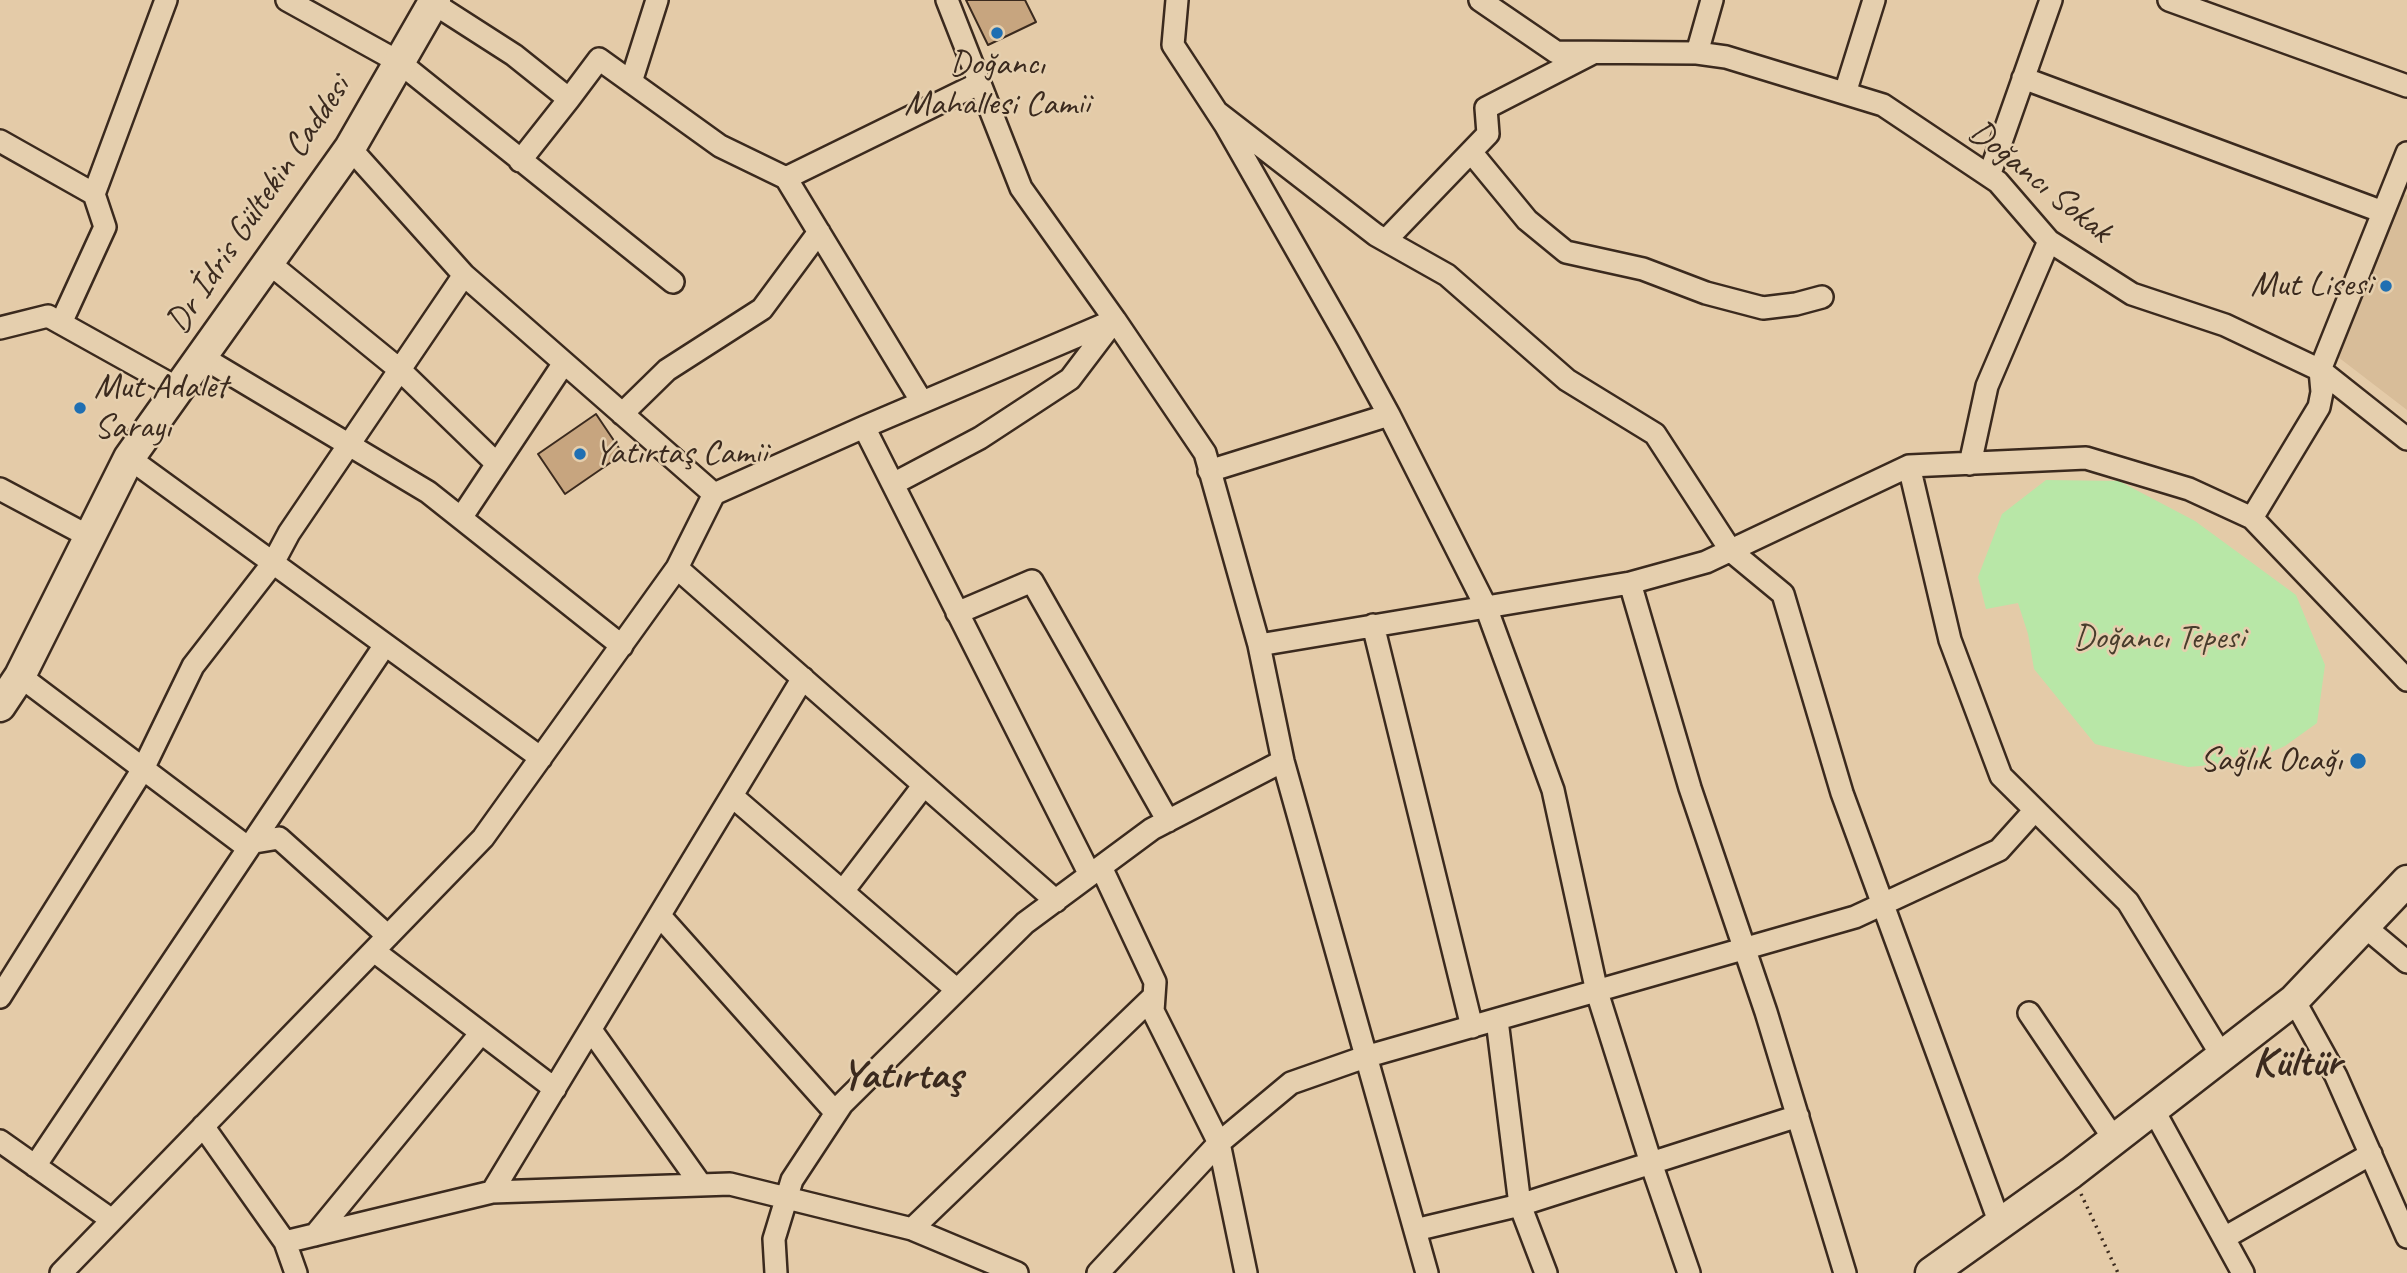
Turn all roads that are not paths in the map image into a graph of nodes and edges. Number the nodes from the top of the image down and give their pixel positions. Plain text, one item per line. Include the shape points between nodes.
1 (166, 0) edge
2 (287, 0) edge
3 (657, 0) edge
4 (947, 0) edge
5 (1177, 0) edge
6 (1480, 0) edge
7 (1712, 0) edge
8 (1874, 0) edge
9 (2051, 0) edge
10 (2169, 0) edge
11 (434, 1) edge
12 (1594, 52) junction
13 (1696, 52) junction
14 (399, 62) junction
15 (2024, 78) junction
16 (631, 82) junction
17 (979, 83) junction
18 (2407, 86) edge
19 (1845, 93) junction
20 (569, 99) junction
21 (1217, 112) junction
22 (0, 141) edge
23 (351, 148) junction
24 (1471, 152) junction
25 (2407, 153) edge
26 (520, 161) junction
27 (1989, 176) junction
28 (786, 178) junction
29 (94, 194) junction
30 (2383, 212) junction
31 (819, 232) junction
32 (1386, 240) junction
33 (2049, 241) junction
34 (269, 263) junction
35 (464, 275) junction
36 (673, 282) dead end
37 (1822, 297) dead end
38 (1115, 320) junction
39 (61, 323) junction
40 (0, 328) edge
41 (202, 357) junction
42 (564, 363) junction
43 (400, 370) junction
44 (2320, 370) junction
45 (179, 389) junction
46 (922, 402) junction
47 (622, 414) junction
48 (1389, 415) junction
49 (864, 427) junction
50 (2407, 439) edge
51 (349, 445) junction
52 (129, 458) junction
53 (496, 463) junction
54 (1970, 464) junction
55 (1909, 466) junction
56 (1209, 471) junction
57 (892, 484) junction
58 (0, 489) edge
59 (714, 494) junction
60 (461, 518) junction
61 (2252, 518) junction
62 (90, 537) junction
63 (1731, 551) junction
64 (273, 563) junction
65 (677, 568) junction
66 (1630, 583) junction
67 (1486, 607) junction
68 (957, 613) junction
69 (1373, 625) junction
70 (385, 645) junction
71 (1259, 645) junction
72 (622, 646) junction
73 (20, 676) junction
74 (803, 678) junction
75 (2407, 680) edge
76 (0, 706) edge
77 (541, 758) junction
78 (1283, 761) junction
79 (143, 769) junction
80 (924, 785) junction
81 (732, 796) junction
82 (2035, 810) junction
83 (1168, 821) junction
84 (252, 842) junction
85 (1095, 871) junction
86 (2407, 881) edge
87 (843, 891) junction
88 (1056, 901) junction
89 (1883, 904) junction
90 (660, 916) junction
91 (2364, 926) junction
92 (381, 943) junction
93 (1744, 949) junction
94 (2407, 962) edge
95 (957, 990) junction
96 (1597, 992) junction
97 (1154, 996) junction
98 (0, 997) edge
99 (2294, 1000) junction
100 (2029, 1013) dead end
101 (1497, 1020) junction
102 (1472, 1027) junction
103 (591, 1030) junction
104 (481, 1032) junction
105 (2222, 1056) junction
106 (1365, 1057) junction
107 (555, 1089) junction
108 (2153, 1109) junction
109 (836, 1113) junction
110 (1798, 1116) junction
111 (203, 1126) junction
112 (2114, 1139) junction
113 (0, 1141) edge
114 (1219, 1143) junction
115 (2371, 1154) junction
116 (1651, 1163) junction
117 (35, 1166) junction
118 (701, 1185) junction
119 (492, 1192) junction
120 (786, 1198) junction
121 (1520, 1205) junction
122 (112, 1220) junction
123 (2000, 1224) junction
124 (912, 1229) junction
125 (1415, 1230) junction
126 (315, 1235) junction
127 (2407, 1237) edge
128 (2224, 1238) junction
129 (285, 1242) junction
130 (61, 1273) edge
131 (296, 1273) edge
132 (776, 1273) edge
133 (1017, 1273) edge
134 (1098, 1273) edge
135 (1245, 1273) edge
136 (1427, 1273) edge
137 (1546, 1273) edge
138 (1689, 1273) edge
139 (1845, 1273) edge
140 (1931, 1273) edge
141 (2243, 1273) edge

1 - 29 street
2 - 14 street
3 - 16 street
4 - 17 street
5 - 21 street via 1173,45
6 - 12 street, Doğancı Sokak via 1556,52
7 - 13 street
8 - 19 street
9 - 15 street
10 - 18 street
11 - 14 street, Dr İdris Gültekin Caddesi
11 - 20 street via 514,54
12 - 13 street, Doğancı Sokak
12 - 24 street via 1486,108 1488,134
13 - 19 street, Doğancı Sokak
14 - 23 street, Dr İdris Gültekin Caddesi
14 - 26 street
15 - 27 street
15 - 30 street
16 - 20 street via 599,59
16 - 28 street via 720,146
17 - 28 street
17 - 38 street via 1021,188
19 - 27 street, Doğancı Sokak via 1882,105
20 - 26 street
21 - 32 street
21 - 48 street
22 - 29 street
23 - 34 street, Dr İdris Gültekin Caddesi
23 - 35 street
24 - 32 street
24 - 37 street via 1527,220 1566,252 1643,269 1763,308
25 - 30 street
26 - 36 street
27 - 33 street, Doğancı Sokak
28 - 31 street
29 - 39 street via 105,227
30 - 44 street
31 - 46 street
31 - 47 street via 762,309 667,370
32 - 63 street via 1447,275 1567,380 1656,434
33 - 44 street, Doğancı Sokak via 2132,294 2225,325
33 - 54 street via 1987,386
34 - 41 street, Dr İdris Gültekin Caddesi
34 - 43 street
35 - 42 street
35 - 43 street
38 - 46 street
38 - 56 street via 1205,453
38 - 57 street via 1070,379 980,438
39 - 40 street via 48,316
39 - 45 street
41 - 45 street, Dr İdris Gültekin Caddesi
41 - 51 street
42 - 47 street
42 - 53 street
43 - 51 street
43 - 53 street
44 - 50 street, Doğancı Sokak
44 - 61 street via 2319,407
45 - 52 street, Dr İdris Gültekin Caddesi
46 - 49 street
47 - 59 street
48 - 56 street
48 - 67 street
49 - 57 street
49 - 59 street
51 - 60 street via 428,492
51 - 64 street
52 - 62 street, Dr İdris Gültekin Caddesi
52 - 64 street
53 - 60 street
54 - 55 street
54 - 61 street via 2086,458 2189,489
55 - 63 street
55 - 82 street via 1950,640 2001,776
56 - 71 street
57 - 68 street
58 - 62 street
59 - 65 street
60 - 72 street
61 - 75 street
62 - 73 street, Dr İdris Gültekin Caddesi
63 - 66 street
63 - 89 street via 1783,594 1842,793
64 - 70 street
64 - 79 street via 193,667
65 - 72 street
65 - 74 street
66 - 67 street
66 - 93 street via 1690,788
67 - 69 street
67 - 96 street via 1553,790
68 - 83 street via 1032,581
68 - 85 street
69 - 71 street
69 - 102 street
70 - 77 street
70 - 84 street
71 - 78 street
72 - 77 street
73 - 76 street, Dr İdris Gültekin Caddesi
73 - 79 street
74 - 80 street
74 - 81 street
77 - 92 street via 484,838
78 - 83 street
78 - 106 street
79 - 84 street via 243,844
79 - 98 street
80 - 87 street
80 - 88 street
81 - 87 street
81 - 90 street
82 - 89 street via 1999,850
82 - 105 street via 2127,902
83 - 85 street
84 - 92 street via 279,838
84 - 117 street
85 - 88 street
85 - 97 street via 1155,982
86 - 91 street
87 - 95 street
88 - 95 street via 1025,923
89 - 93 street via 1855,917
89 - 123 street
90 - 103 street
90 - 109 street
91 - 94 street
91 - 99 street
92 - 104 street
92 - 111 street
93 - 96 street
93 - 110 street
95 - 109 street
96 - 101 street
96 - 116 street
97 - 114 street via 1153,1011
97 - 124 street
99 - 105 street
99 - 115 street via 2336,1076
100 - 112 street
101 - 102 street
101 - 121 street
102 - 106 street
103 - 107 street
103 - 118 street
104 - 107 street
104 - 126 street
105 - 108 street
106 - 114 street via 1291,1083
106 - 125 street
107 - 119 street
108 - 112 street
108 - 128 street
109 - 120 street via 792,1180
110 - 116 street
110 - 139 street
111 - 122 street
111 - 129 street
112 - 123 street
113 - 117 street
114 - 134 street
114 - 135 street
115 - 127 street
115 - 128 street
116 - 121 street
116 - 138 street
117 - 122 street
118 - 119 street
118 - 120 street via 730,1184
119 - 126 street
120 - 124 street
120 - 132 street via 774,1239
121 - 125 street
121 - 137 street
122 - 130 street
123 - 140 street
124 - 133 street
125 - 136 street
126 - 129 street
128 - 141 street
129 - 131 street

